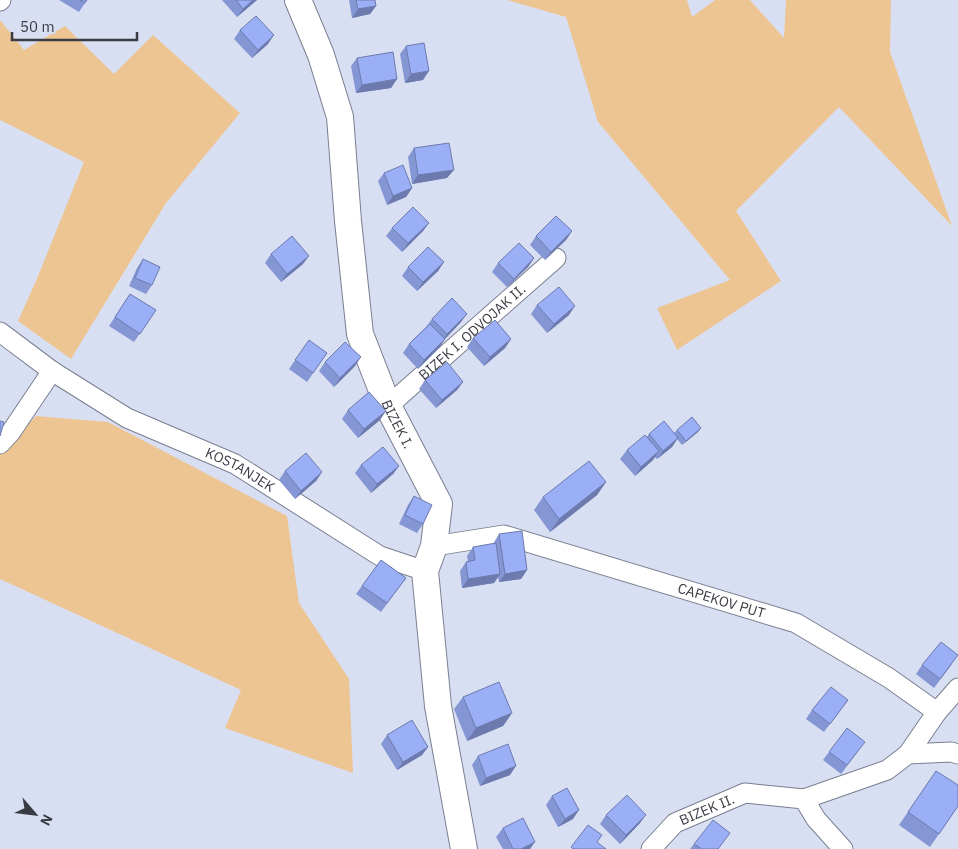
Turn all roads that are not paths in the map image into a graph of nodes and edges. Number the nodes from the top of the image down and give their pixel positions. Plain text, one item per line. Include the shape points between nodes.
1 (298, 0) edge
2 (556, 258) edge
3 (0, 332) edge
4 (52, 371) junction
5 (388, 406) junction
6 (0, 444) edge
7 (434, 546) junction
8 (425, 571) junction
9 (958, 688) edge
10 (937, 712) junction
11 (908, 754) junction
12 (958, 754) edge
13 (804, 799) junction
14 (464, 849) edge
15 (651, 849) edge
16 (843, 849) edge

1 - 5 street, BIZEK I. via 321,55 340,117 360,334
2 - 5 street, BIZEK I. ODVOJAK II.
3 - 4 street, KOSTANJEK
4 - 6 street
4 - 8 street, KOSTANJEK via 127,418 235,464 380,556
5 - 7 street, BIZEK I. via 439,504
7 - 8 street, BIZEK I.
7 - 10 street, CAPEKOV PUT via 504,535 796,623 889,678
8 - 14 street, BIZEK I. via 438,706
9 - 10 street
10 - 11 street
11 - 12 street
11 - 13 street, BIZEK II. via 887,770
13 - 15 street, BIZEK II. via 745,793 675,823
13 - 16 street via 816,819

